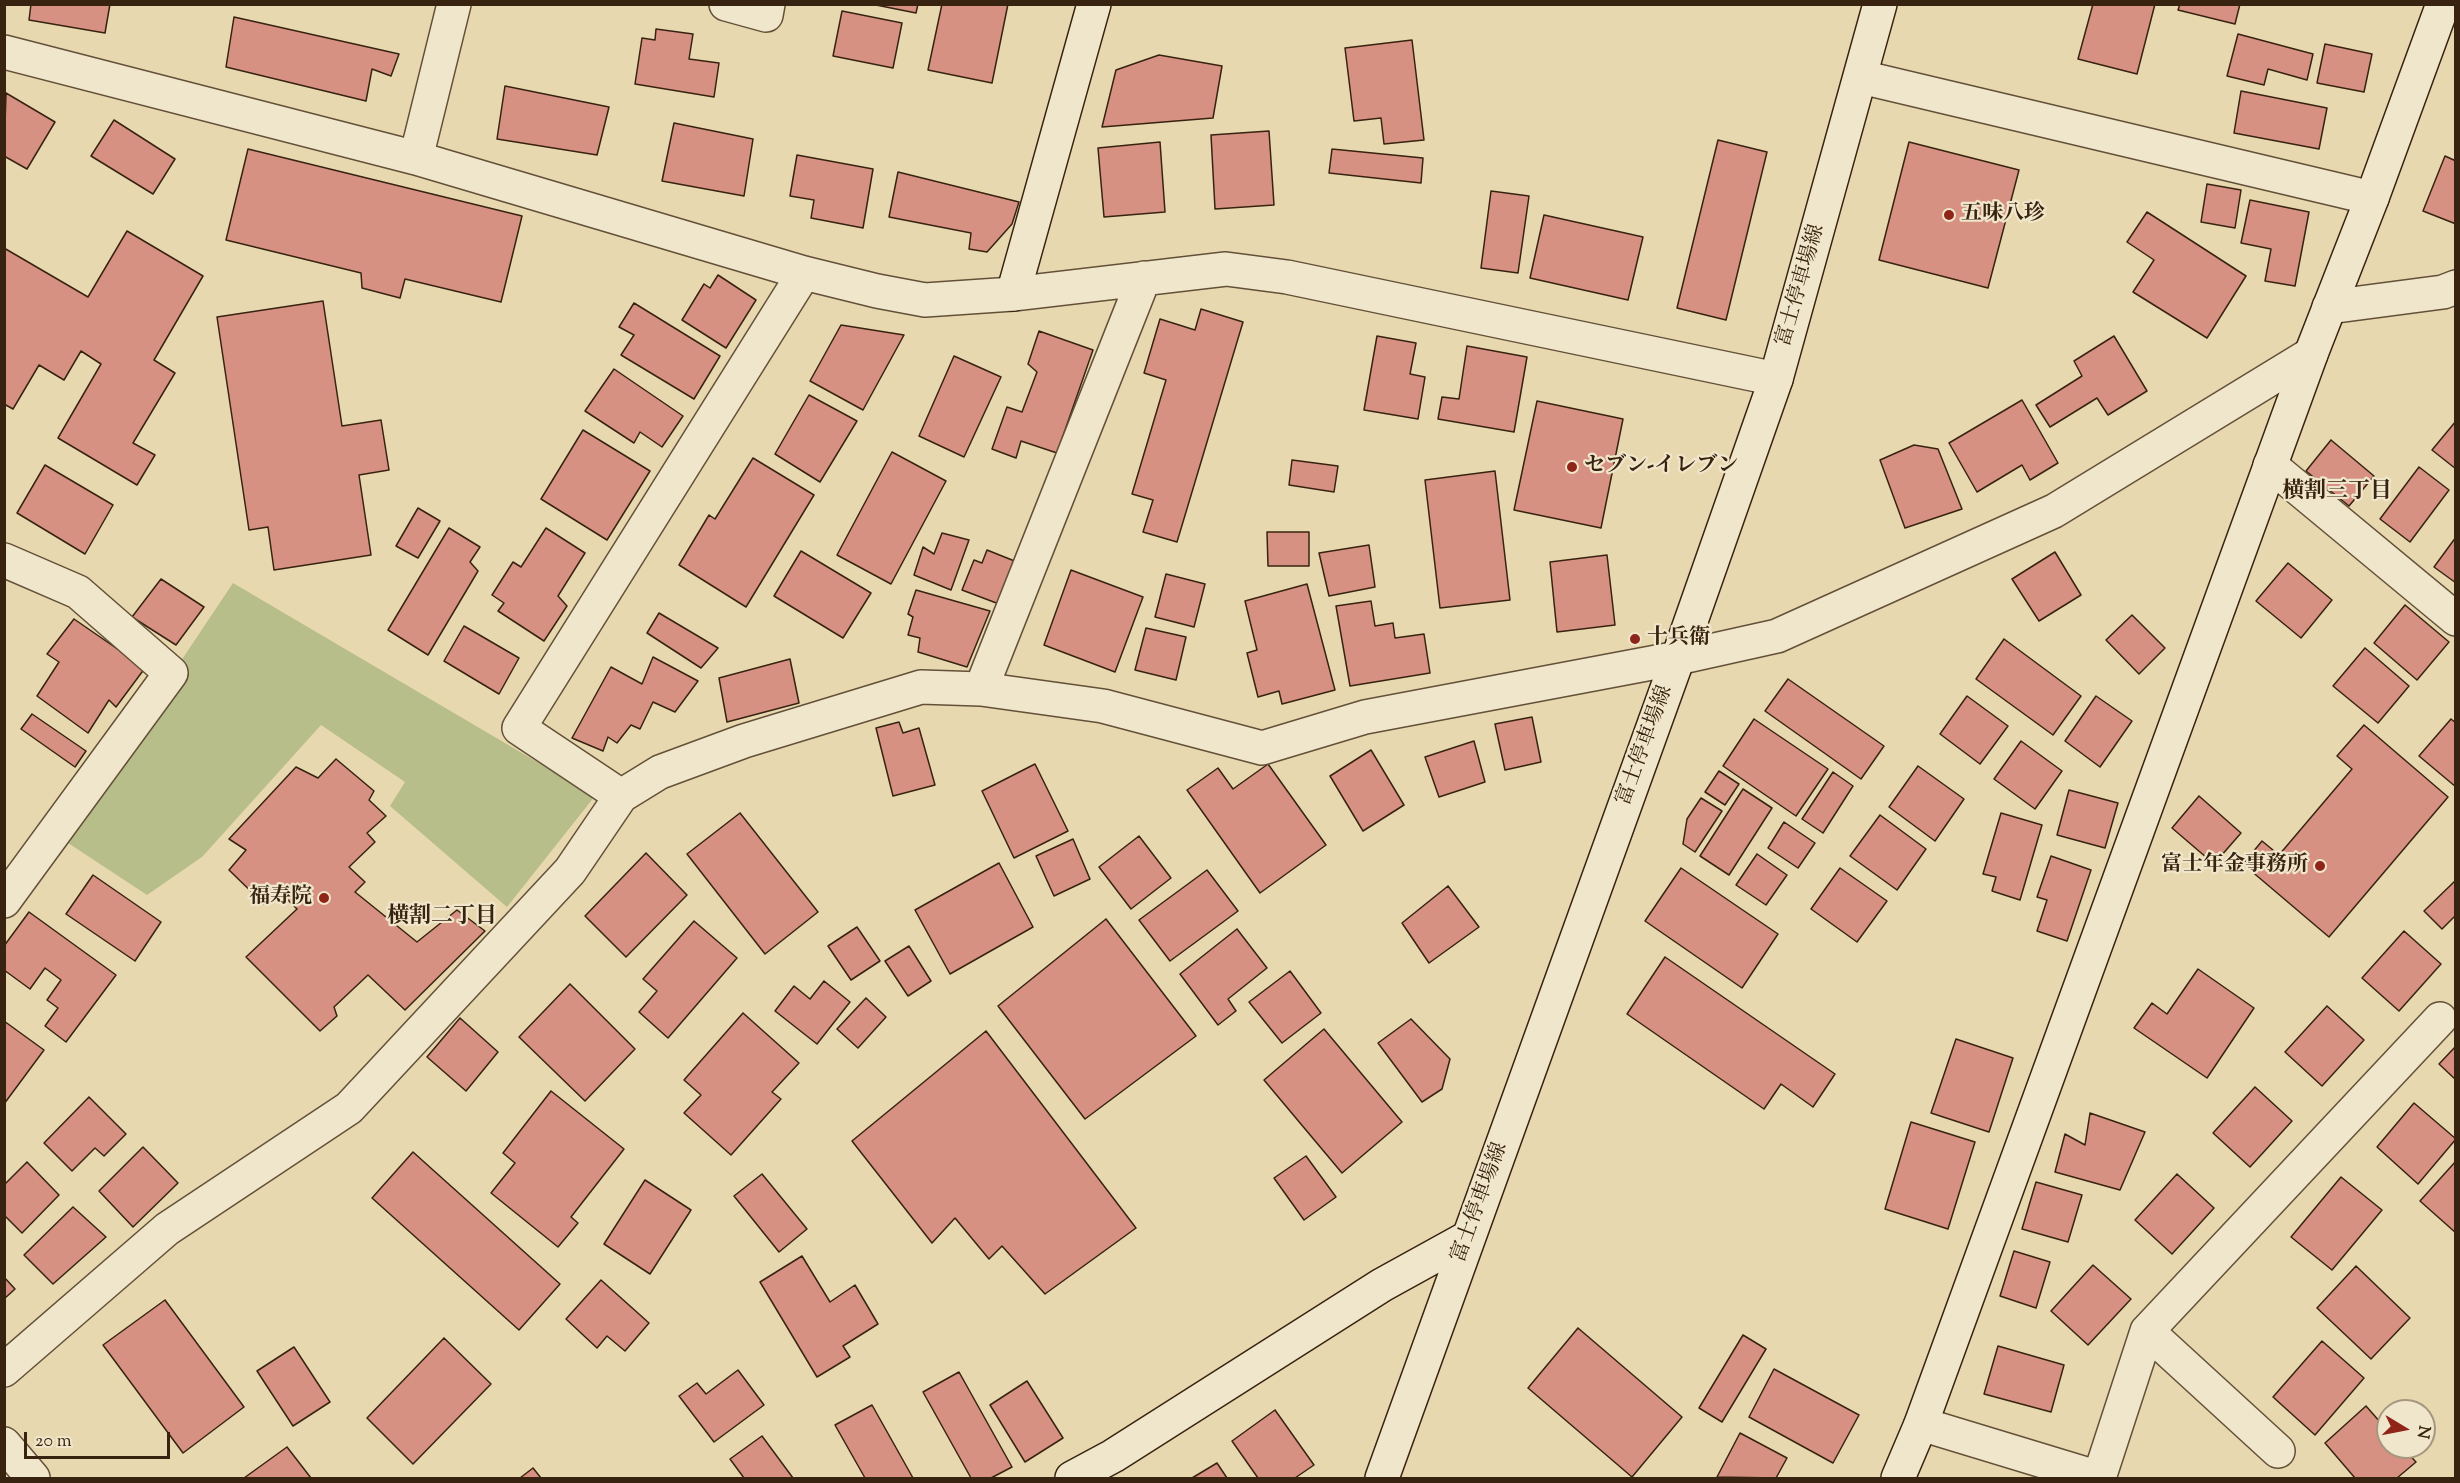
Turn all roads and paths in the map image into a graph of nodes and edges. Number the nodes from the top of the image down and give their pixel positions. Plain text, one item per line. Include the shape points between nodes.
1 (454, 4) edge
2 (726, 4) edge
3 (768, 4) edge
4 (1095, 4) edge
5 (1880, 4) edge
6 (2444, 4) edge
7 (4, 52) edge
8 (1861, 77) junction
9 (416, 158) junction
10 (2372, 198) junction
11 (804, 273) junction
12 (1144, 278) junction
13 (2456, 287) edge
14 (1013, 294) junction
15 (2329, 307) junction
16 (2311, 354) junction
17 (1776, 379) junction
18 (2270, 465) junction
19 (4, 560) edge
20 (2456, 619) edge
21 (1678, 658) junction
22 (981, 689) junction
23 (621, 796) junction
24 (4, 901) edge
25 (2440, 1019) dead end
26 (1469, 1237) junction
27 (2147, 1331) junction
28 (4, 1370) edge
29 (1921, 1424) junction
30 (4, 1444) edge
31 (2278, 1451) dead end
32 (33, 1479) edge
33 (1072, 1479) edge
34 (1382, 1479) edge
35 (1898, 1479) edge

1 - 9 street
2 - 3 street via 766,15
4 - 14 street
5 - 8 street, 富士停車場線
6 - 10 street
7 - 9 street
8 - 10 street
8 - 17 street, 富士停車場線
9 - 11 street
10 - 15 street
11 - 14 street via 925,300
11 - 23 street via 519,728
12 - 14 street
12 - 17 street via 1226,269 1287,277
12 - 22 street
13 - 15 street
15 - 16 street
16 - 18 street
16 - 21 street via 2054,511 1777,636
17 - 21 street, 富士停車場線
18 - 20 street
18 - 29 street
19 - 24 street via 78,592 171,673
21 - 22 street via 1365,717 1262,748 1103,706
21 - 26 street, 富士停車場線
22 - 23 street via 921,687 744,741 660,772
23 - 28 street via 570,871 350,1108 167,1229
25 - 27 street
26 - 33 street via 1382,1285
26 - 34 street, 富士停車場線
27 - 29 street via 2099,1478
27 - 31 street
29 - 35 street
30 - 32 street

